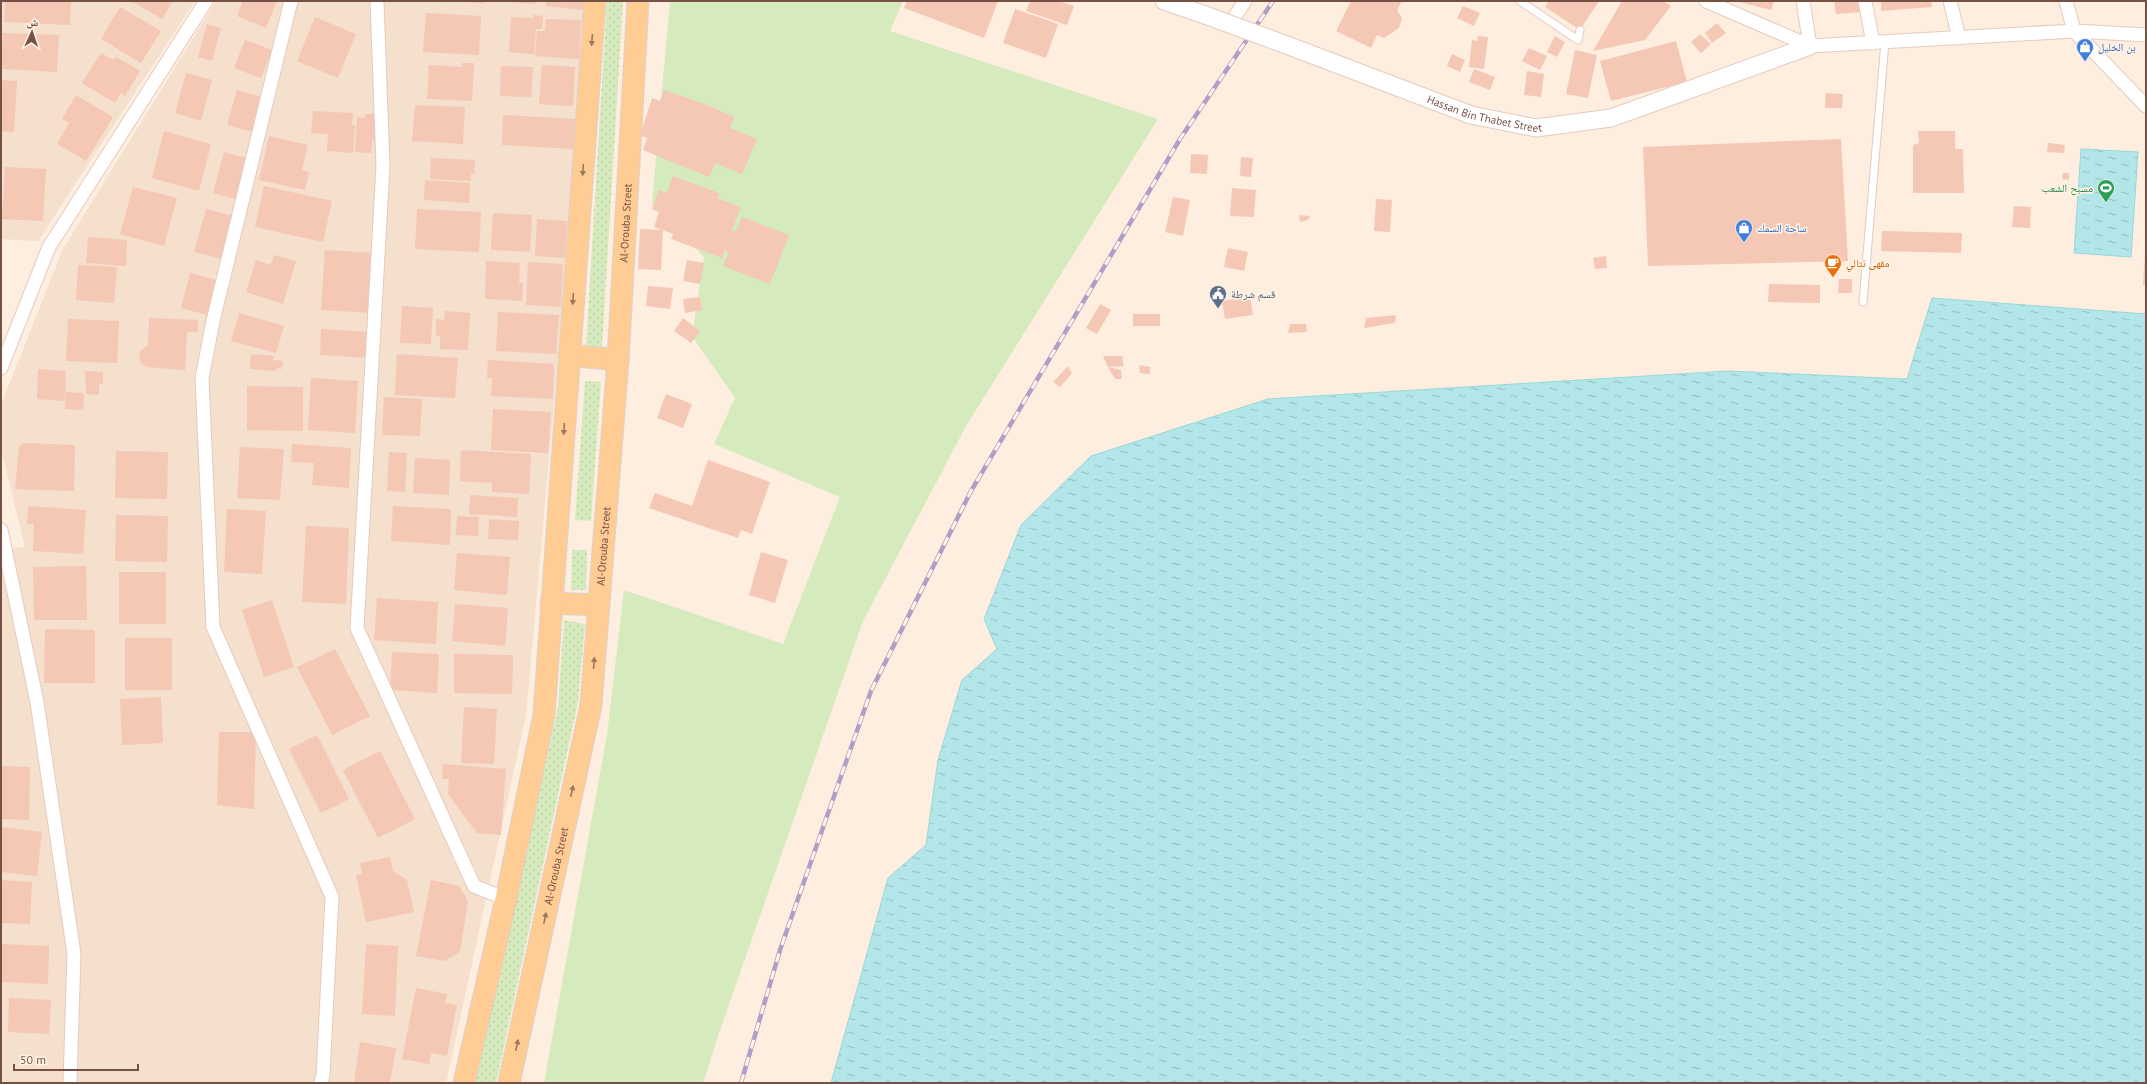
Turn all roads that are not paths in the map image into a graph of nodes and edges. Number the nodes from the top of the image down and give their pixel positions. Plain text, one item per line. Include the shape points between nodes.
1 (206, 1) edge
2 (291, 1) edge
3 (377, 1) edge
4 (595, 1) edge
5 (638, 1) edge
6 (1164, 1) edge
7 (1245, 1) edge
8 (1520, 1) edge
9 (1706, 1) edge
10 (1803, 1) edge
11 (1865, 1) edge
12 (1950, 1) edge
13 (2066, 1) edge
14 (1230, 24) junction
15 (1580, 30) dead end
16 (2074, 31) junction
17 (2146, 35) edge
18 (1959, 38) junction
19 (1879, 42) junction
20 (1810, 46) junction
21 (2146, 106) edge
22 (1863, 302) dead end
23 (569, 355) junction
24 (618, 360) junction
25 (1, 368) edge
26 (1, 530) edge
27 (551, 603) junction
28 (598, 605) junction
29 (506, 899) junction
30 (70, 1083) edge
31 (321, 1083) edge
32 (464, 1083) edge
33 (509, 1083) edge

1 - 25 street via 49,247
2 - 31 street via 212,321 202,378 213,627 332,897
3 - 29 street via 383,166 357,628 474,886
4 -> 23 main road
5 - 24 main road, Al-Orouba Street
6 - 14 street, Hassan Bin Thabet Street, bridge
7 - 14 street
8 - 15 lane via 1578,40
9 - 20 street
10 - 20 street
11 - 19 street
12 - 18 street
13 - 16 street
14 - 20 street, Hassan Bin Thabet Street, bridge via 1471,115 1536,128 1611,118
16 - 17 street
16 - 18 street
16 - 21 street
18 - 19 street
19 - 20 street
19 - 22 lane
23 - 24 main road
23 -> 27 main road
24 - 28 main road, Al-Orouba Street
26 - 30 street via 37,702 74,954
27 - 28 main road
27 - 29 main road via 544,715
33 -> 28 main road, Al-Orouba Street via 591,705
29 - 32 main road

